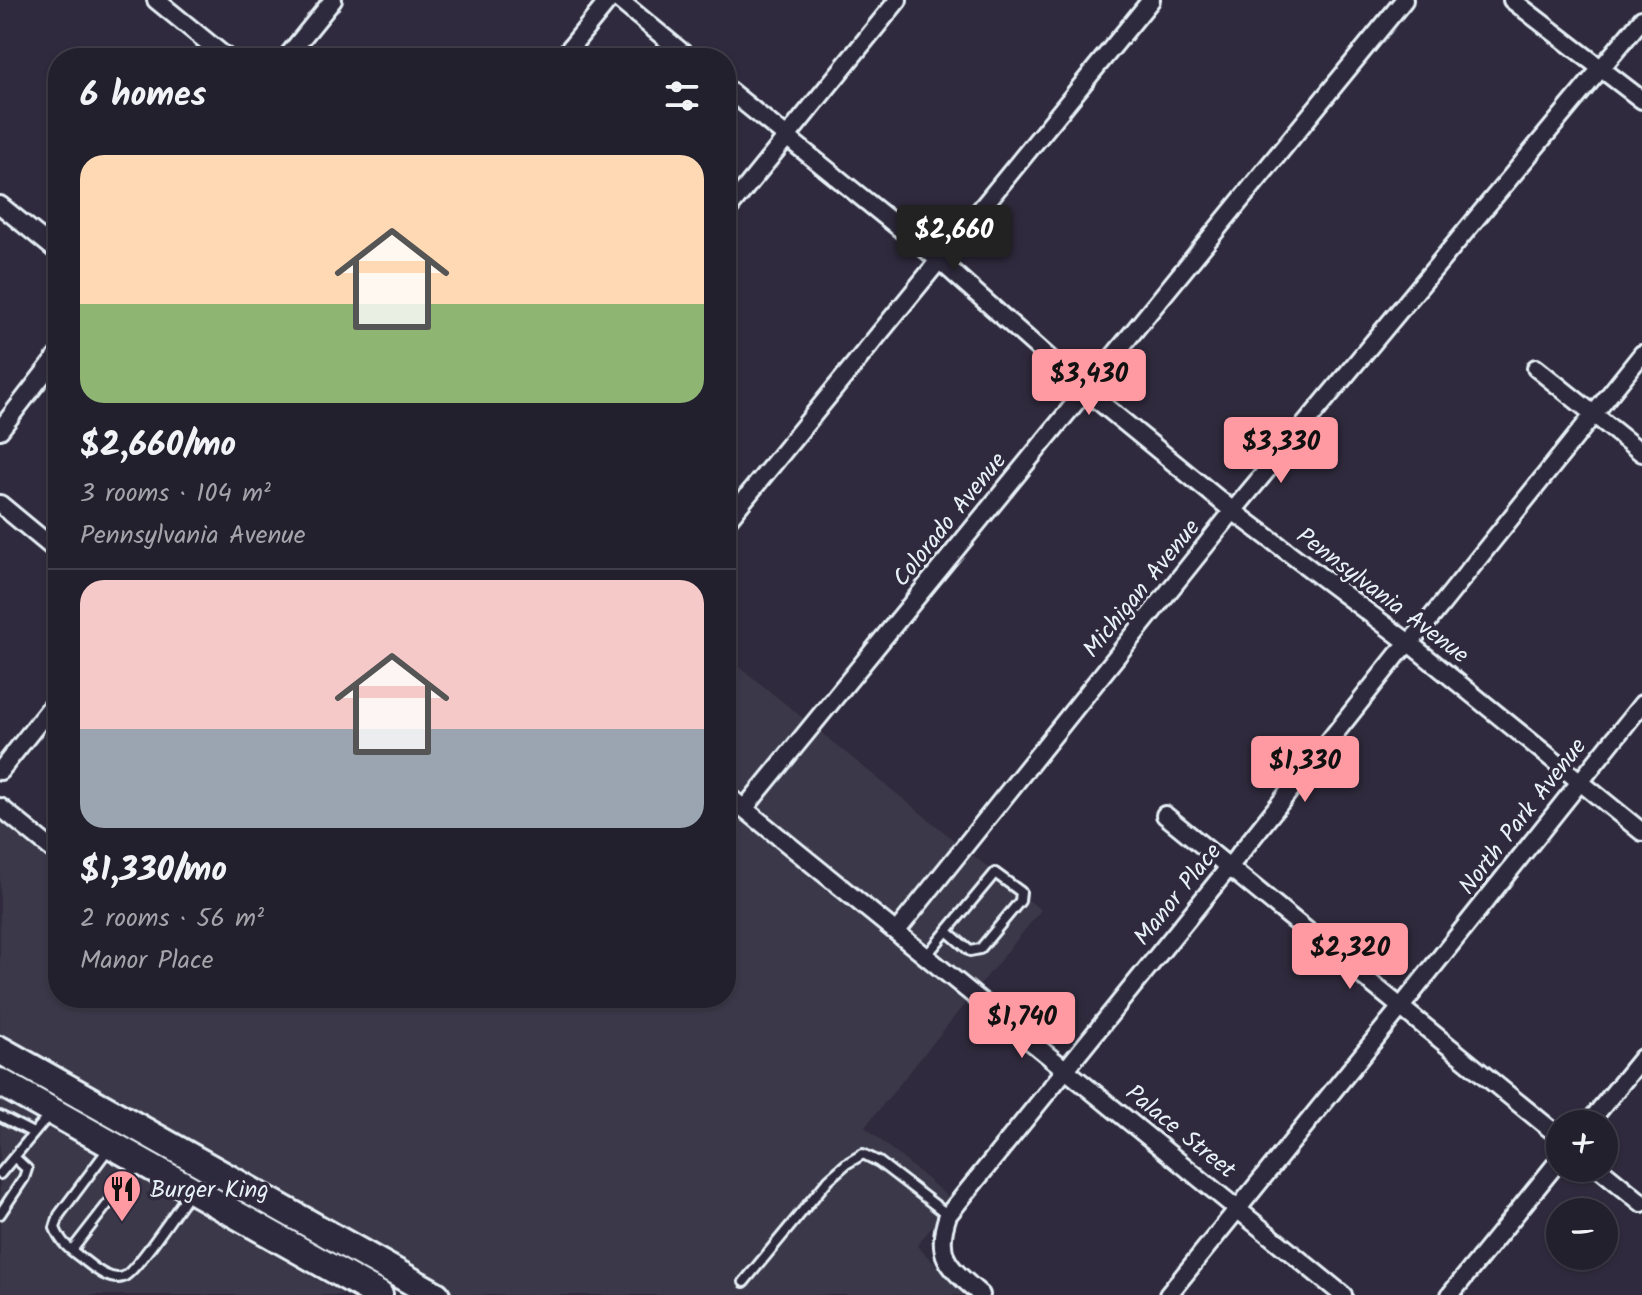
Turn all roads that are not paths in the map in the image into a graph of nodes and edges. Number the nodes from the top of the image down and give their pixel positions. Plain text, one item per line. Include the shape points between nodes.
1 (156, 0) edge
2 (333, 0) edge
3 (609, 0) edge
4 (619, 0) edge
5 (898, 0) edge
6 (1151, 0) edge
7 (1404, 0) edge
8 (1512, 0) edge
9 (1642, 19) edge
10 (215, 48) edge
11 (294, 48) edge
12 (570, 48) edge
13 (677, 48) edge
14 (1602, 68) junction
15 (736, 96) edge
16 (1642, 100) edge
17 (786, 138) junction
18 (736, 200) edge
19 (0, 205) edge
20 (48, 244) edge
21 (939, 260) junction
22 (1642, 354) edge
23 (48, 368) edge
24 (1536, 368) dead end
25 (1085, 390) junction
26 (1595, 414) junction
27 (0, 430) edge
28 (1642, 453) edge
29 (0, 504) edge
30 (736, 510) edge
31 (1233, 511) junction
32 (48, 544) edge
33 (1409, 643) junction
34 (1642, 704) edge
35 (48, 711) edge
36 (0, 771) edge
37 (1579, 782) junction
38 (736, 802) edge
39 (0, 807) edge
40 (744, 809) junction
41 (1165, 815) dead end
42 (1642, 832) edge
43 (48, 846) edge
44 (1230, 866) junction
45 (896, 932) junction
46 (948, 932) junction
47 (926, 956) junction
48 (1401, 1007) junction
49 (0, 1050) edge
50 (1642, 1058) edge
51 (1065, 1070) junction
52 (0, 1082) edge
53 (1599, 1110) edge
54 (52, 1111) junction
55 (0, 1116) edge
56 (1546, 1126) edge
57 (33, 1133) junction
58 (111, 1145) junction
59 (14, 1157) junction
60 (141, 1161) junction
61 (0, 1174) edge
62 (1546, 1176) edge
63 (1616, 1182) edge
64 (192, 1189) junction
65 (1642, 1203) edge
66 (1239, 1209) junction
67 (0, 1214) edge
68 (948, 1215) junction
69 (72, 1250) junction
70 (744, 1282) dead end
71 (379, 1295) edge
72 (436, 1295) edge
73 (981, 1295) edge
74 (1168, 1295) edge
75 (1343, 1295) edge
76 (1450, 1295) edge

1 - 10 street
2 - 11 street
3 - 12 street
4 - 13 street
5 - 17 street
6 - 21 street
7 - 25 street, Colorado Avenue
8 - 14 street
9 - 14 street, Michigan Avenue
14 - 16 street
14 - 31 street, Michigan Avenue
15 - 17 street, Pennsylvania Avenue
17 - 18 street
17 - 21 street, Pennsylvania Avenue
19 - 20 street
21 - 25 street, Pennsylvania Avenue
21 - 30 street
22 - 26 street, Manor Place
23 - 27 street
24 - 26 street
25 - 31 street, Pennsylvania Avenue
25 - 40 street, Colorado Avenue
26 - 28 street
26 - 33 street, Manor Place
29 - 32 street
31 - 33 street, Pennsylvania Avenue
31 - 45 street, Michigan Avenue
33 - 37 street, Pennsylvania Avenue
33 - 44 street, Manor Place
34 - 37 street, North Park Avenue
35 - 36 street
37 - 42 street, Pennsylvania Avenue
37 - 48 street, North Park Avenue
38 - 40 street, Palace Street
39 - 43 street
40 - 45 street, Palace Street
41 - 44 street
44 - 48 street
44 - 51 street, Manor Place
45 - 47 street, Palace Street
46 - 46 lane via 995,873 1021,892 1020,901 980,949 970,951
46 - 47 lane
47 - 51 street, Palace Street
48 - 56 street
48 - 66 street, North Park Avenue
49 - 72 main road
50 - 53 street
51 - 66 street, Palace Street
51 - 68 street, Manor Place
52 - 54 main road
54 - 57 lane
54 - 58 main road
55 - 57 lane
57 - 59 lane
58 - 60 main road
58 - 69 lane via 59,1215 55,1228
59 - 61 lane
59 - 67 lane via 27,1169
60 - 64 main road
60 - 69 lane
62 - 76 street
63 - 65 street
64 - 69 lane via 125,1277 113,1278 95,1269
64 - 71 main road
66 - 74 street, North Park Avenue
66 - 75 street, Palace Street
68 - 70 lane via 863,1154 829,1179
68 - 73 street, Manor Place via 941,1245 946,1260

